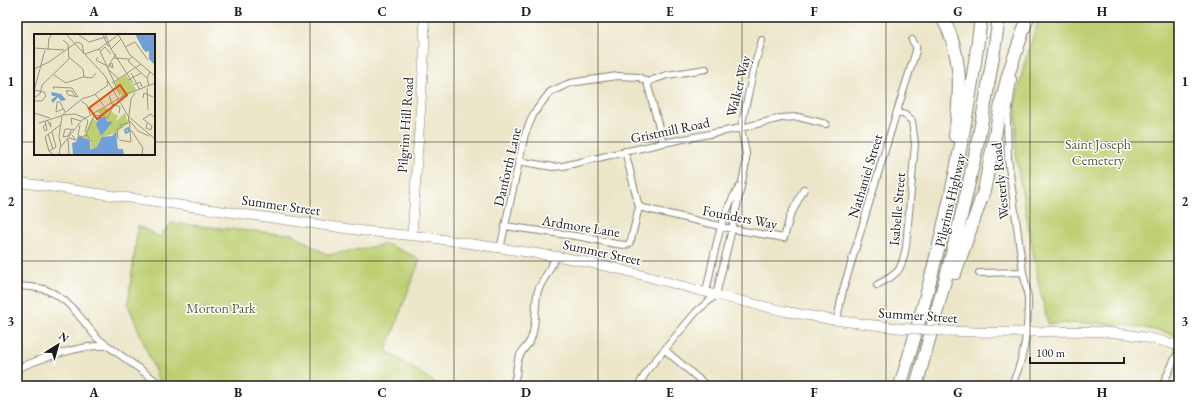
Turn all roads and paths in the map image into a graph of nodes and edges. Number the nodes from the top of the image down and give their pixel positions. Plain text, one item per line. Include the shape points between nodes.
1 (424, 17) edge
2 (942, 17) edge
3 (981, 17) edge
4 (999, 17) edge
5 (1029, 17) edge
6 (762, 40) dead end
7 (912, 40) dead end
8 (706, 69) dead end
9 (647, 82) junction
10 (897, 112) junction
11 (826, 124) dead end
12 (740, 128) junction
13 (663, 143) junction
14 (625, 152) junction
15 (518, 161) junction
16 (17, 182) edge
17 (741, 185) junction
18 (804, 189) dead end
19 (639, 207) junction
20 (505, 226) junction
21 (721, 227) junction
22 (732, 229) junction
23 (412, 235) junction
24 (500, 249) junction
25 (556, 257) junction
26 (935, 264) junction
27 (1023, 272) junction
28 (979, 273) dead end
29 (877, 285) dead end
30 (17, 286) edge
31 (706, 292) junction
32 (716, 295) junction
33 (936, 316) junction
34 (837, 320) junction
35 (1026, 332) junction
36 (107, 346) junction
37 (1179, 346) edge
38 (665, 350) junction
39 (1179, 350) edge
40 (17, 369) edge
41 (163, 386) edge
42 (510, 386) edge
43 (638, 386) edge
44 (707, 386) edge
45 (900, 386) edge
46 (916, 386) edge
47 (1011, 386) edge
48 (1162, 386) edge

1 - 23 main road, Pilgrim Hill Road via 425,43
2 - 26 highway via 952,38 960,84 953,151
3 - 26 highway, Pilgrims Highway via 970,93
4 - 33 highway, Pilgrims Highway via 972,175
5 - 27 street, Westerly Road via 1012,83 1007,131 1008,167
5 - 33 highway via 1005,86 984,191 950,288
6 - 12 street, Walker Way
7 - 10 street, Nathaniel Street via 916,51
8 - 9 street via 667,75
9 - 13 street
9 - 15 street, Danforth Lane via 639,77 617,76 570,83 550,92 534,113
10 - 29 street, Isabelle Street via 912,122 914,144 903,261 897,274
10 - 34 street, Nathaniel Street via 842,290
11 - 12 street, Gristmill Road via 798,117 781,118
12 - 13 street, Gristmill Road
12 - 17 street, Walker Way via 746,153
13 - 14 street, Gristmill Road
14 - 15 street, Gristmill Road via 553,167
14 - 19 street, Ardmore Lane
15 - 20 street, Danforth Lane
16 - 23 main road, Summer Street via 364,231
17 - 21 street, Walker Way via 734,194
17 - 22 street, Walker Way
18 - 22 street, Founders Way via 790,216 784,238
19 - 20 street, Ardmore Lane via 631,240 626,245
19 - 21 street, Founders Way
20 - 24 street, Danforth Lane
21 - 22 street, Founders Way
21 - 31 street, Walker Way
22 - 32 street, Walker Way
23 - 24 main road, Summer Street
24 - 25 main road, Summer Street
25 - 31 main road, Summer Street via 621,269
25 - 42 street via 538,290 532,337 520,354 517,376
26 - 45 highway, Pilgrims Highway
27 - 28 street
27 - 35 street, Westerly Road via 1028,301
30 - 36 street via 37,288 55,294 65,301
31 - 32 main road, Summer Street
32 - 34 main road, Summer Street
32 - 38 street via 697,311
33 - 46 highway, Pilgrims Highway
34 - 35 main road, Summer Street, bridge via 944,331
35 - 37 main road, Summer Street via 1112,332 1159,339
35 - 47 street, Westerly Road via 1019,365
36 - 40 street via 74,350
36 - 41 street
38 - 43 street
38 - 44 street
39 - 48 street

